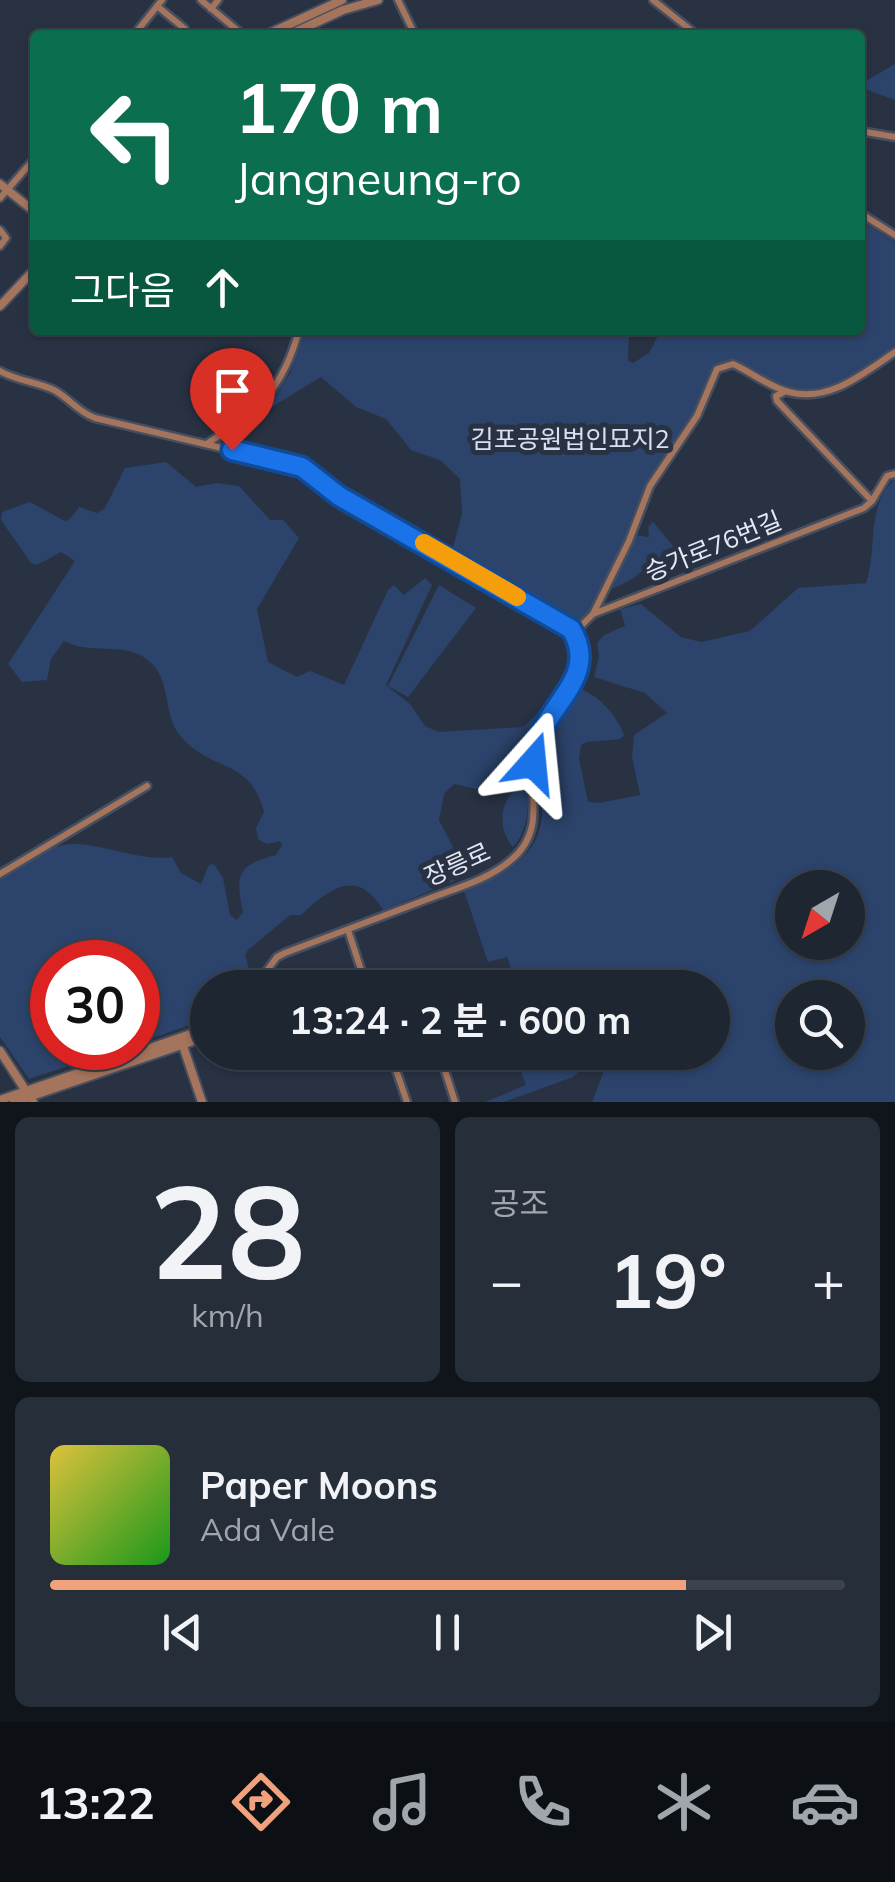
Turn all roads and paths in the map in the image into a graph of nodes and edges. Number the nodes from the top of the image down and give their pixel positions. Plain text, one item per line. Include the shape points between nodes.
1 (201, 0) edge
2 (218, 0) edge
3 (342, 0) edge
4 (378, 0) edge
5 (398, 0) edge
6 (653, 0) edge
7 (160, 3) edge
8 (211, 8) junction
9 (138, 30) edge
10 (185, 30) edge
11 (237, 30) edge
12 (277, 30) edge
13 (298, 30) edge
14 (413, 30) edge
15 (690, 30) edge
16 (865, 131) edge
17 (895, 137) edge
18 (30, 166) edge
19 (3, 190) edge
20 (30, 210) edge
21 (865, 216) edge
22 (0, 230) edge
23 (895, 235) edge
24 (0, 246) edge
25 (30, 274) edge
26 (0, 306) edge
27 (298, 335) edge
28 (895, 352) edge
29 (0, 370) edge
30 (787, 392) junction
31 (207, 444) junction
32 (895, 474) edge
33 (872, 502) junction
34 (593, 614) junction
35 (574, 633) junction
36 (147, 786) dead end
37 (0, 874) edge
38 (348, 930) junction
39 (267, 970) edge
40 (361, 970) edge
41 (190, 1037) edge
42 (190, 1039) edge
43 (182, 1041) junction
44 (0, 1052) edge
45 (396, 1070) edge
46 (444, 1070) edge
47 (30, 1096) edge
48 (0, 1100) edge
49 (14, 1102) edge
50 (202, 1102) edge
51 (407, 1102) edge
52 (455, 1102) edge

1 - 8 street
2 - 8 street
3 - 12 street
4 - 13 street
5 - 14 street
6 - 15 street
7 - 9 street
7 - 10 street
8 - 11 street
16 - 17 street
18 - 19 street
19 - 20 street
21 - 23 street
22 - 24 street via 6,238
25 - 26 street
27 - 31 street via 266,399
28 - 30 street via 833,390
29 - 31 street via 55,390 94,418
30 - 33 street via 777,394 777,401
30 - 34 street via 733,364 717,370 697,416 650,486
31 - 35 street via 302,467 339,496
32 - 33 street, 승가로76번길
33 - 34 street, 승가로76번길
34 - 35 street, 승가로76번길
35 - 38 street, 장릉로 via 580,670 535,739 533,827 520,852 484,876
36 - 37 street
38 - 39 street, 장릉로 via 285,952
38 - 40 street
41 - 43 street
42 - 43 street
43 - 47 street
43 - 50 street
44 - 47 street
45 - 51 street
46 - 52 street
47 - 48 street
47 - 49 street

